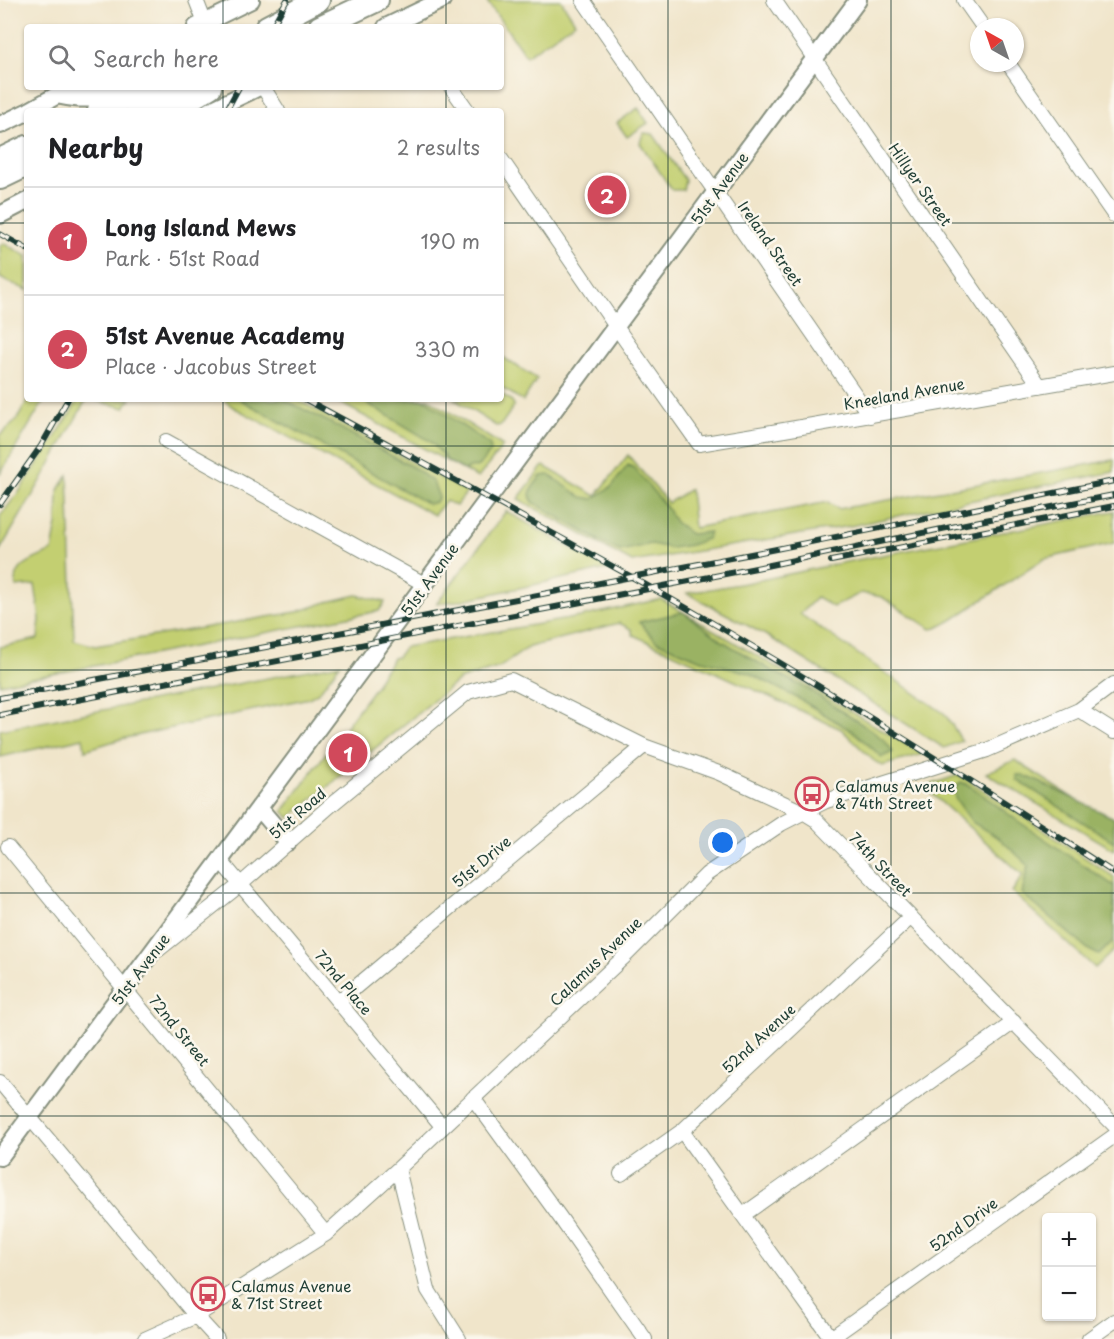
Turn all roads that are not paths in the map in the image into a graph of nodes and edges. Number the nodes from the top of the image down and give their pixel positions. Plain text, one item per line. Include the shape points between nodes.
1 (196, 0) edge
2 (251, 0) edge
3 (318, 0) edge
4 (377, 0) edge
5 (442, 0) edge
6 (583, 0) edge
7 (774, 0) edge
8 (858, 0) edge
9 (964, 0) edge
10 (294, 11) junction
11 (977, 18) edge
12 (408, 22) edge
13 (201, 24) edge
14 (203, 24) edge
15 (259, 24) edge
16 (272, 24) edge
17 (326, 24) edge
18 (814, 60) junction
19 (1014, 72) edge
20 (67, 90) edge
21 (106, 90) edge
22 (142, 90) edge
23 (181, 90) edge
24 (205, 90) edge
25 (254, 90) edge
26 (263, 90) edge
27 (453, 90) edge
28 (34, 108) edge
29 (105, 108) edge
30 (144, 108) edge
31 (177, 108) edge
32 (216, 108) edge
33 (276, 108) edge
34 (466, 108) edge
35 (24, 113) edge
36 (0, 125) edge
37 (24, 148) edge
38 (0, 160) edge
39 (504, 163) edge
40 (24, 166) edge
41 (0, 178) edge
42 (716, 192) junction
43 (24, 203) edge
44 (0, 215) edge
45 (1114, 215) edge
46 (616, 326) junction
47 (1114, 373) edge
48 (1040, 386) junction
49 (870, 416) junction
50 (166, 441) dead end
51 (426, 585) junction
52 (1114, 684) edge
53 (468, 692) joint
54 (1079, 710) junction
55 (1114, 732) edge
56 (644, 746) junction
57 (259, 808) junction
58 (803, 812) junction
59 (288, 842) junction
60 (8, 847) dead end
61 (220, 860) junction
62 (241, 884) junction
63 (910, 918) junction
64 (148, 958) junction
65 (124, 989) junction
66 (339, 1001) junction
67 (1014, 1023) junction
68 (0, 1082) edge
69 (473, 1098) junction
70 (29, 1117) junction
71 (1114, 1125) edge
72 (442, 1126) junction
73 (682, 1131) junction
74 (1114, 1136) edge
75 (0, 1157) edge
76 (398, 1169) junction
77 (621, 1174) dead end
78 (743, 1215) junction
79 (326, 1234) junction
80 (196, 1316) junction
81 (1114, 1321) edge
82 (145, 1339) edge
83 (217, 1339) edge
84 (459, 1339) edge
85 (645, 1339) edge
86 (832, 1339) edge
87 (1089, 1339) edge

1 - 13 street
2 - 14 street
3 - 10 main road
4 - 17 main road
5 - 12 street
6 - 42 street, Ireland Street
7 - 18 street, Hillyer Street
8 - 18 street, 51st Avenue
9 - 11 street
10 - 15 main road
10 - 16 main road
18 - 42 street, 51st Avenue
18 - 48 street, Hillyer Street
19 - 45 street
20 - 21 main road via 76,96 90,96
20 - 28 street
22 - 29 main road
23 - 30 main road
24 - 31 main road
25 - 32 street
26 - 33 street
27 - 34 street
35 - 36 street
37 - 38 main road
39 - 46 street
40 - 41 main road
42 - 46 street, 51st Avenue
42 - 49 street, Ireland Street
43 - 44 street
46 - 49 street, Kneeland Avenue via 699,444
46 - 51 street, 51st Avenue
47 - 48 street, Kneeland Avenue
48 - 49 street, Kneeland Avenue
50 - 51 street
51 - 57 street, 51st Avenue
52 - 54 street, Calamus Avenue
53 - 56 street, 74th Street via 511,680
53 - 59 street, 51st Road
54 - 55 street
54 - 58 street, Calamus Avenue via 987,750 826,801
56 - 58 street, 74th Street via 719,773
56 - 66 street, 51st Drive
57 - 59 street
57 - 61 street, 51st Avenue
58 - 63 street, 74th Street via 816,820
58 - 69 street, Calamus Avenue via 707,874
59 - 62 street, 51st Road
60 - 65 street, 72nd Street
61 - 62 street, 72nd Place
61 - 64 street, 51st Avenue
62 - 64 street, 51st Road
62 - 66 street, 72nd Place
63 - 67 street, 74th Street
63 - 73 street, 52nd Avenue
64 - 65 street, 51st Avenue
65 - 70 street, 51st Avenue
65 - 79 street, 72nd Street
66 - 72 street, 72nd Place
67 - 71 street, 74th Street
67 - 78 street
68 - 70 street
69 - 72 street, Calamus Avenue
69 - 85 street
70 - 75 street, 51st Avenue
70 - 80 street
72 - 76 street, Calamus Avenue
73 - 77 street, 52nd Avenue
73 - 78 street
74 - 86 street, 52nd Drive
76 - 79 street, Calamus Avenue
76 - 84 street via 428,1290
78 - 86 street
79 - 80 street, Calamus Avenue
80 - 82 street, Calamus Avenue
80 - 83 street
81 - 87 street

